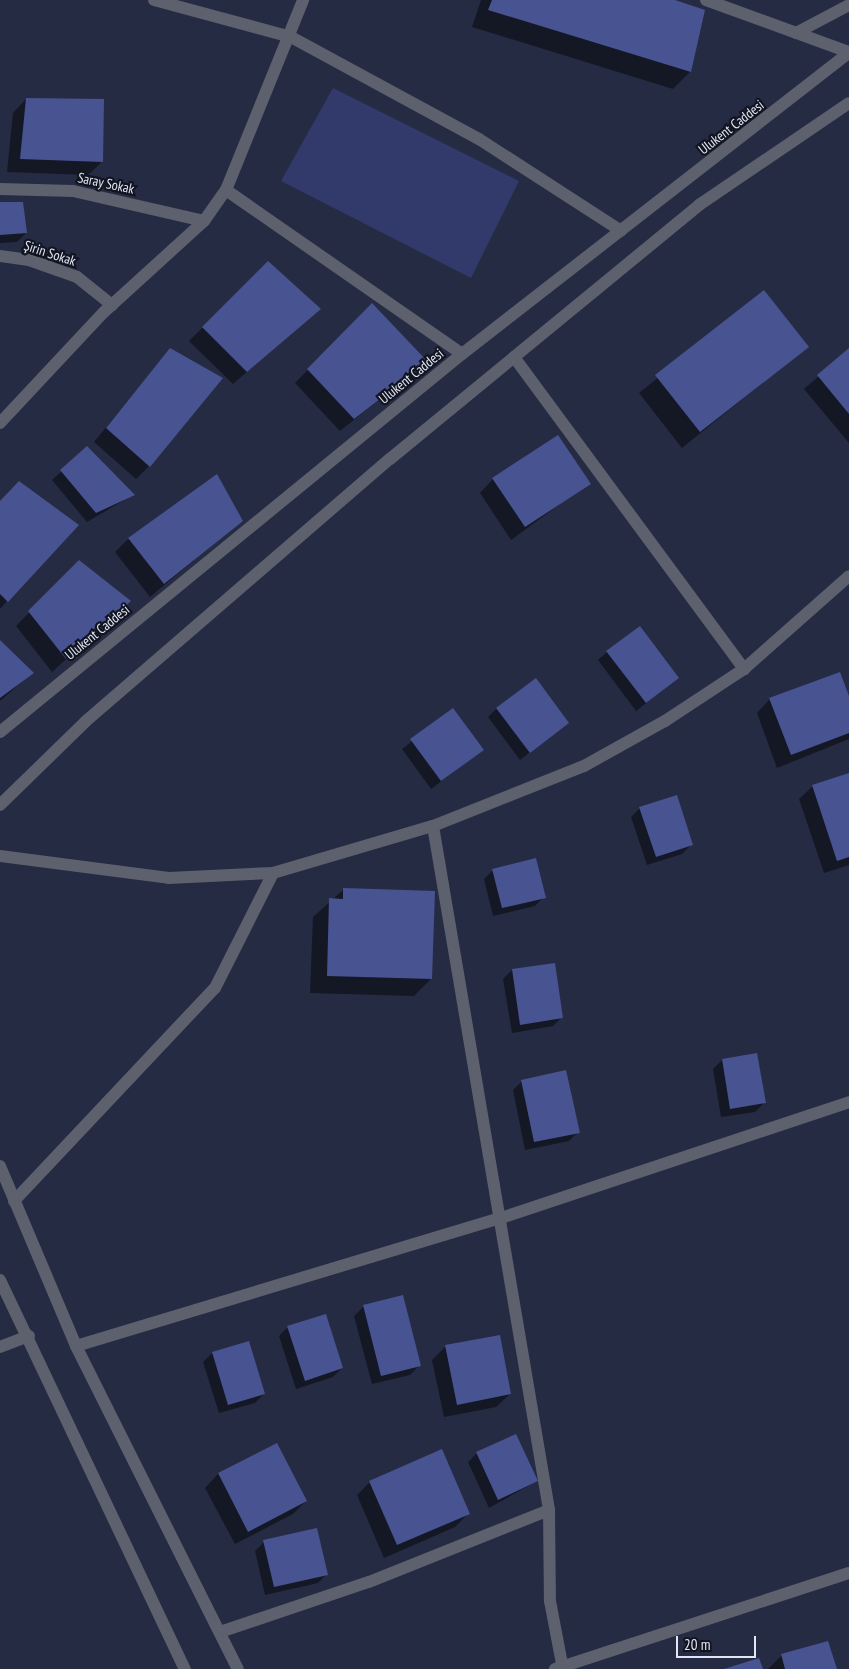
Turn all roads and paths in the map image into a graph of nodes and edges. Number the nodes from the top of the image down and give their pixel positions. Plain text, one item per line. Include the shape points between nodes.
1 (154, 0) edge
2 (303, 0) edge
3 (706, 0) edge
4 (849, 6) edge
5 (796, 33) junction
6 (291, 37) junction
7 (849, 52) edge
8 (849, 103) edge
9 (0, 189) edge
10 (226, 190) junction
11 (204, 220) junction
12 (621, 231) junction
13 (0, 256) edge
14 (112, 305) junction
15 (462, 354) junction
16 (514, 357) junction
17 (0, 423) edge
18 (849, 576) edge
19 (744, 669) junction
20 (0, 732) edge
21 (0, 805) edge
22 (433, 826) junction
23 (0, 856) edge
24 (273, 873) junction
25 (849, 1102) edge
26 (0, 1166) edge
27 (14, 1201) junction
28 (501, 1218) junction
29 (0, 1280) edge
30 (29, 1336) junction
31 (76, 1346) junction
32 (0, 1347) edge
33 (549, 1510) junction
34 (849, 1573) edge
35 (220, 1632) junction
36 (182, 1668) edge
37 (560, 1668) edge
38 (238, 1669) edge

1 - 6 street
2 - 6 street
3 - 5 street
4 - 5 street
5 - 7 street
6 - 10 street
6 - 12 street via 479,139
7 - 12 street, Ulukent Caddesi
8 - 16 street via 699,205
9 - 11 street, Saray Sokak via 73,191
10 - 11 street
10 - 15 street
11 - 14 street
12 - 15 street, Ulukent Caddesi
13 - 14 street, Şirin Sokak via 29,260 77,277
14 - 17 street
15 - 20 street, Ulukent Caddesi
16 - 19 street
16 - 21 street via 86,721
18 - 19 street
19 - 22 street via 665,721 584,766
22 - 24 street
22 - 28 street
23 - 24 street via 169,878
24 - 27 street via 215,988
25 - 28 street
26 - 27 street
27 - 31 street
28 - 31 street
28 - 33 street
29 - 30 street
30 - 32 street
30 - 36 street
31 - 35 street
33 - 35 street via 369,1582
33 - 37 street via 550,1601
34 - 37 street
35 - 38 street

